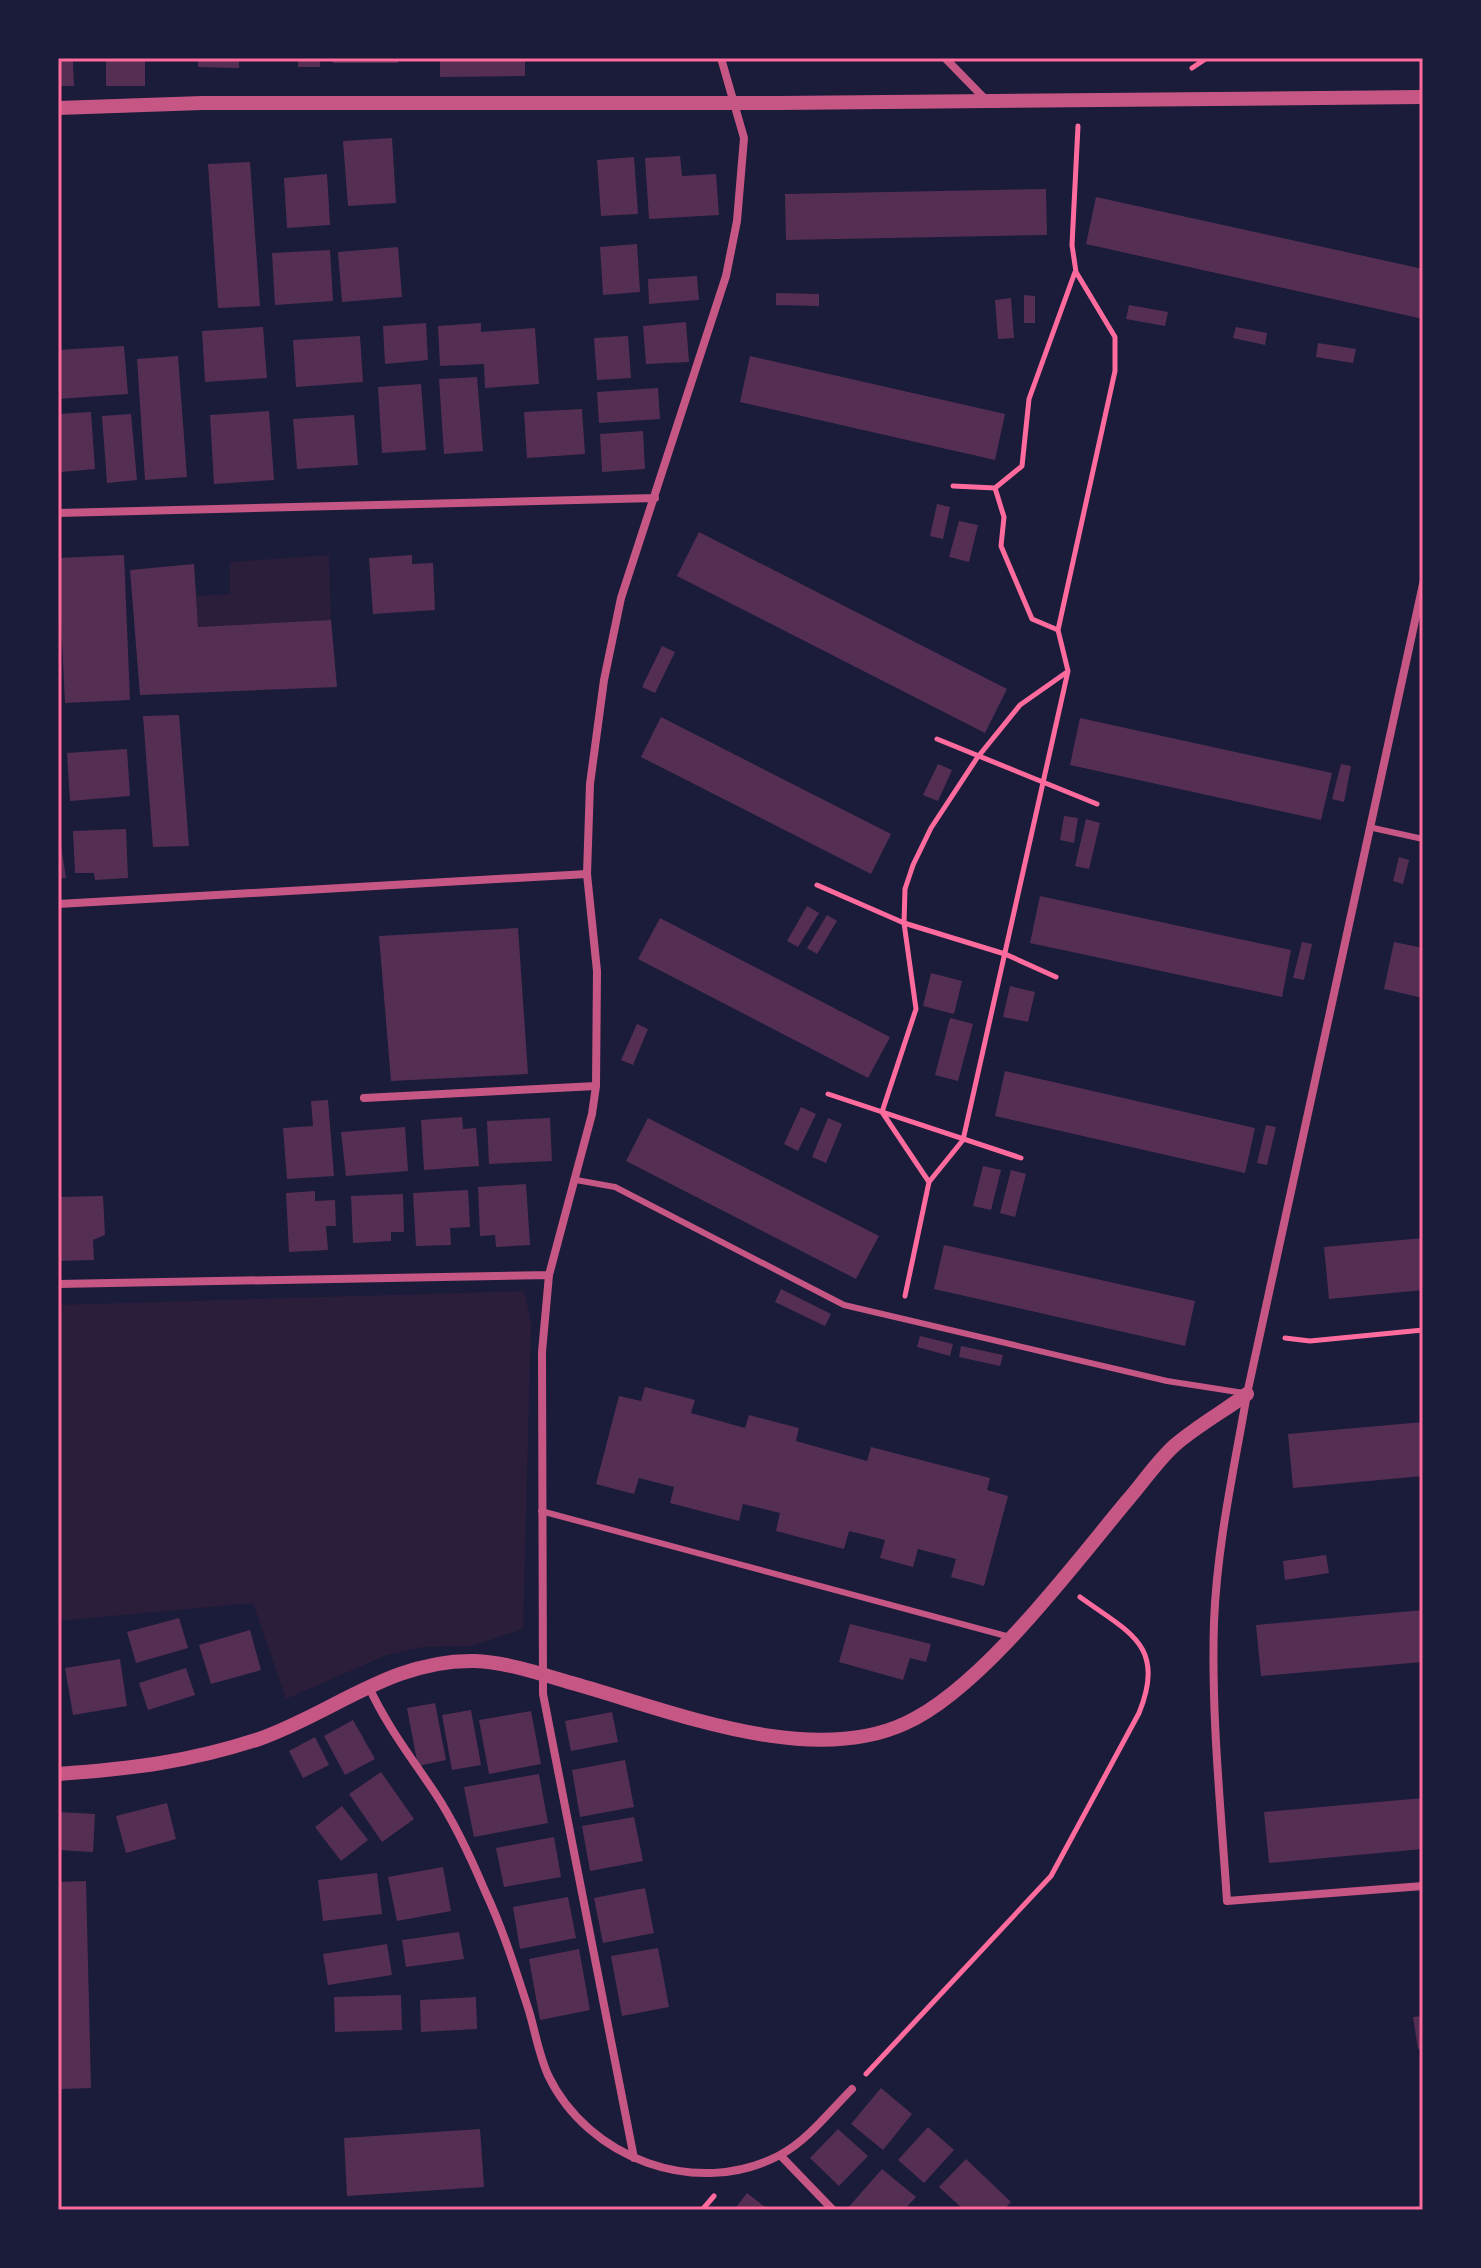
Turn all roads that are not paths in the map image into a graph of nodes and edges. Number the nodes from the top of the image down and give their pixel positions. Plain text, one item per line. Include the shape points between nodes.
1 (721, 58) edge
2 (945, 58) edge
3 (1423, 97) edge
4 (734, 102) junction
5 (987, 102) junction
6 (58, 108) edge
7 (655, 498) junction
8 (58, 513) edge
9 (1423, 584) edge
10 (1373, 828) junction
11 (1423, 839) edge
12 (587, 874) junction
13 (58, 904) edge
14 (596, 1086) junction
15 (364, 1098) dead end
16 (576, 1180) junction
17 (549, 1275) junction
18 (58, 1284) edge
19 (1247, 1394) junction
20 (541, 1511) junction
21 (1010, 1637) junction
22 (544, 1675) junction
23 (368, 1685) junction
24 (58, 1774) edge
25 (1423, 1886) edge
26 (852, 2089) road end
27 (780, 2155) junction
28 (634, 2158) junction
29 (833, 2210) edge

1 - 4 street
2 - 5 street
3 - 5 street
4 - 5 street
4 - 6 street
4 - 7 street via 744,138 737,221 726,276
7 - 8 street
7 - 12 street via 621,598 604,680 590,784
9 - 10 street
10 - 11 lane
10 - 19 street
12 - 13 street
12 - 14 street via 597,971
14 - 15 street
14 - 16 street
16 - 17 street
16 - 19 lane via 615,1187 844,1305 1167,1381
17 - 18 street
17 - 20 street via 542,1352
19 - 21 street via 1174,1446
19 - 25 street via 1224,1524 1214,1621 1227,1901
20 - 21 lane
20 - 22 street
21 - 22 street via 941,1703 905,1724 818,1742 771,1737
22 - 23 street via 477,1661 433,1663
22 - 28 street via 543,1694
23 - 24 street via 260,1738 150,1768
23 - 28 street via 381,1714 436,1795 486,1892 548,2073 588,2132
26 - 27 street
27 - 28 street via 725,2172 665,2167
27 - 29 street

